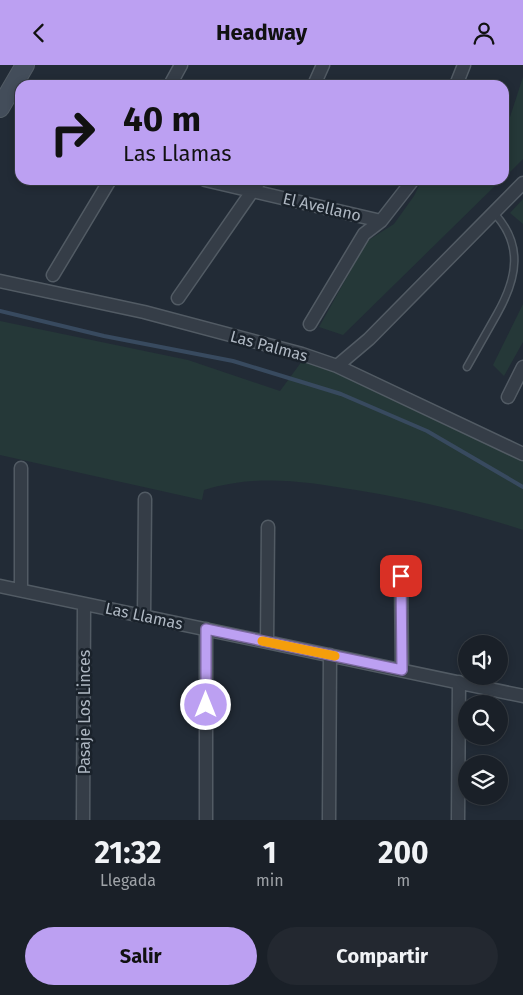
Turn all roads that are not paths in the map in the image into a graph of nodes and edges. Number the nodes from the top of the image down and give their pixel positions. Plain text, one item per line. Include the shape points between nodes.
1 (25, 65) edge
2 (181, 65) edge
3 (323, 65) edge
4 (464, 65) edge
5 (16, 80) edge
6 (173, 80) edge
7 (316, 80) edge
8 (458, 80) edge
9 (15, 82) edge
10 (0, 108) edge
11 (523, 183) edge
12 (107, 185) edge
13 (256, 185) edge
14 (410, 185) edge
15 (494, 213) junction
16 (381, 221) junction
17 (53, 275) dead end
18 (0, 281) edge
19 (178, 298) dead end
20 (310, 324) dead end
21 (337, 366) junction
22 (467, 367) dead end
23 (523, 367) edge
24 (508, 397) dead end
25 (523, 454) edge
26 (21, 469) dead end
27 (144, 499) dead end
28 (268, 527) dead end
29 (401, 576) dead end
30 (0, 586) edge
31 (21, 590) junction
32 (84, 604) junction
33 (144, 616) junction
34 (206, 629) junction
35 (267, 642) junction
36 (330, 655) junction
37 (402, 670) junction
38 (458, 682) edge
39 (458, 685) edge
40 (472, 685) edge
41 (523, 696) edge
42 (83, 820) edge
43 (206, 820) edge
44 (329, 820) edge
45 (458, 820) edge

1 - 5 street
2 - 6 street
3 - 7 street
4 - 8 street
9 - 10 street
11 - 15 street
12 - 17 street
13 - 16 street, El Avellano
13 - 19 street
14 - 16 street
15 - 21 street via 369,339
15 - 22 lane via 513,232 520,266 515,282
16 - 20 street via 364,234
18 - 21 street, Las Palmas via 144,312
21 - 25 street, Las Palmas
23 - 24 street
26 - 31 street
27 - 33 street
28 - 35 street
29 - 37 street
30 - 31 street, Las Llamas
31 - 32 street, Las Llamas
32 - 33 street, Las Llamas
32 - 42 street, Pasaje Los Linces
33 - 34 street, Las Llamas
34 - 35 street, Las Llamas
34 - 43 street
35 - 36 street, Las Llamas
36 - 37 street, Las Llamas
36 - 44 street
37 - 38 street, Las Llamas
39 - 45 street
40 - 41 street, Las Llamas

